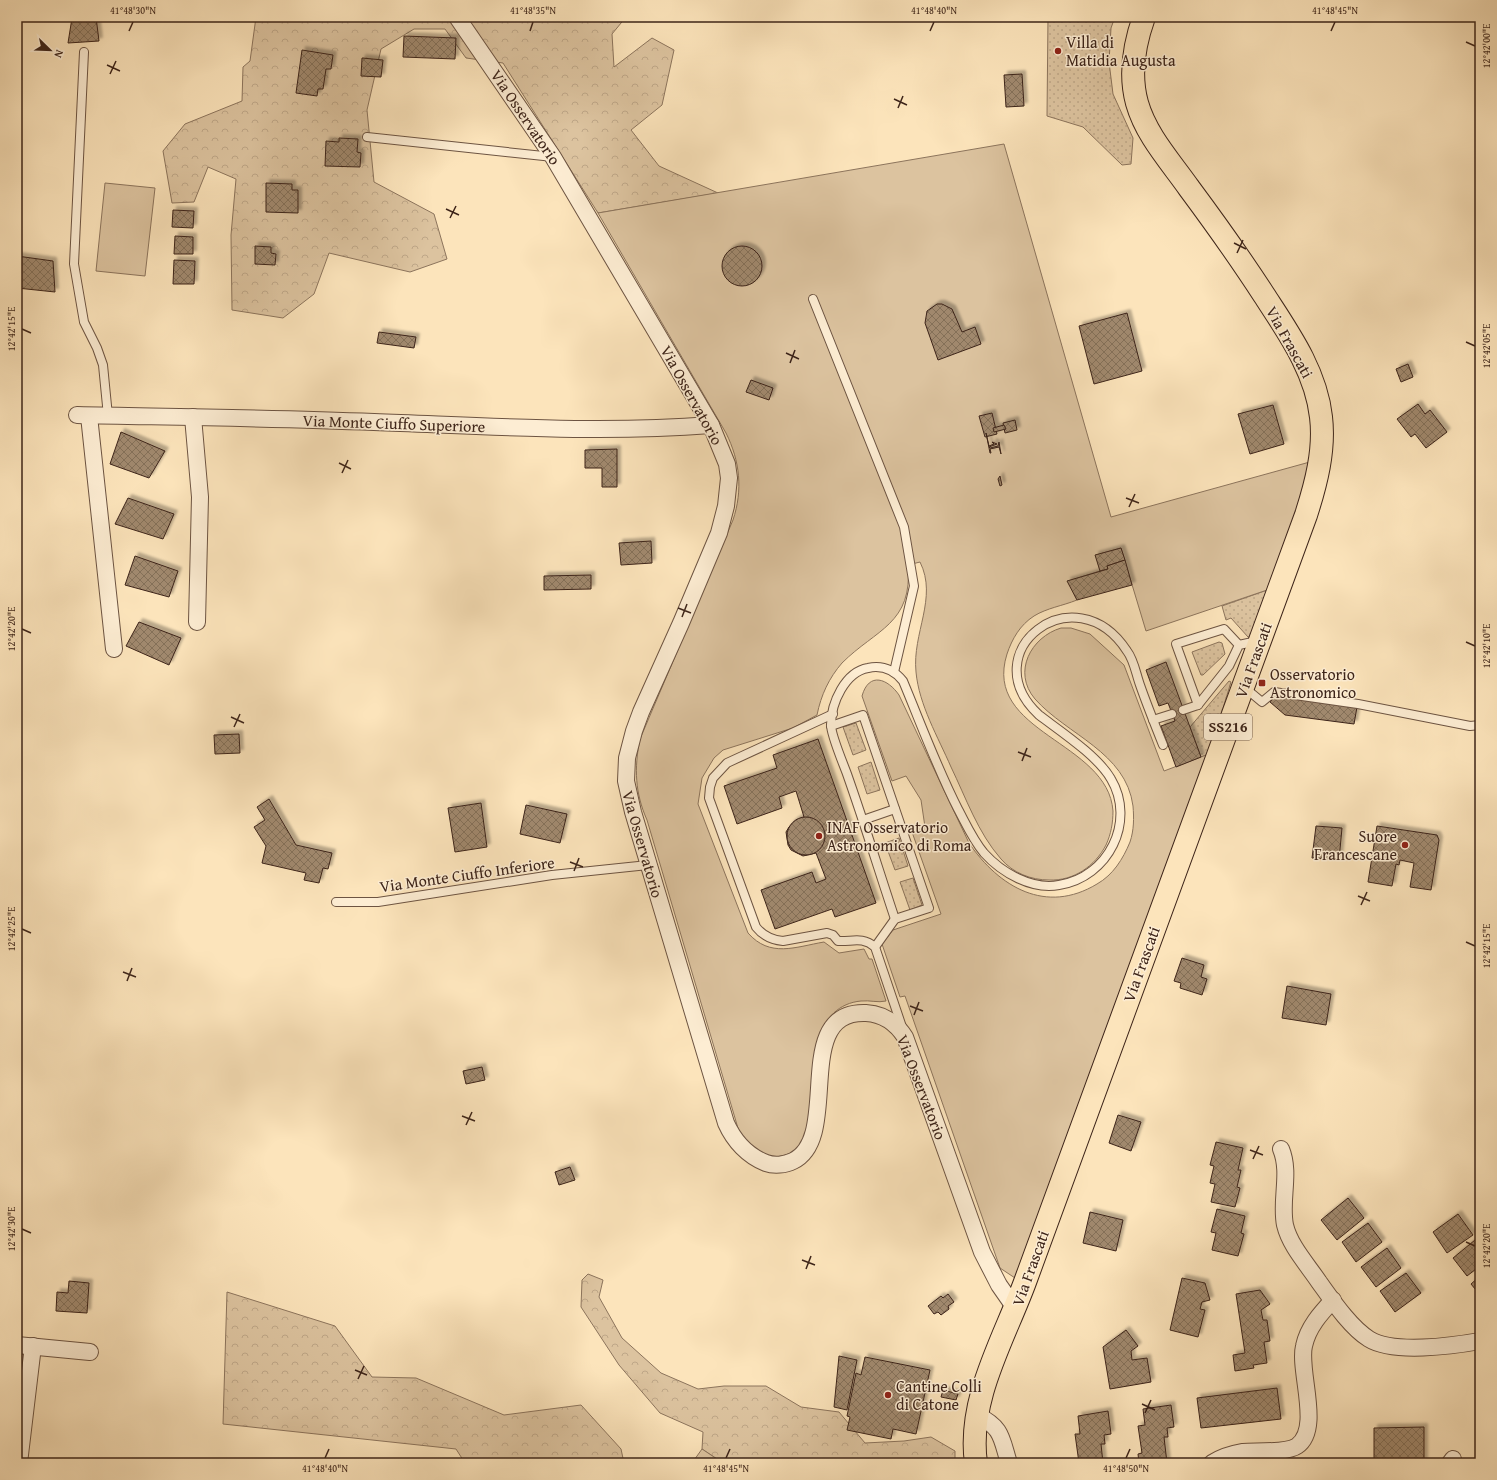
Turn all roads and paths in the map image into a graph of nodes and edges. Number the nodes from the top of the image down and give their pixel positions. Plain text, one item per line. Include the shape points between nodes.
1 (458, 17) edge
2 (1144, 17) edge
3 (84, 52) dead end
4 (367, 136) dead end
5 (553, 157) junction
6 (813, 298) dead end
7 (108, 416) junction
8 (193, 418) junction
9 (711, 425) junction
10 (198, 622) dead end
11 (1249, 643) junction
12 (114, 649) dead end
13 (894, 672) junction
14 (1243, 687) junction
15 (1198, 705) junction
16 (1184, 710) dead end
17 (833, 714) junction
18 (1172, 714) dead end
19 (1153, 720) junction
20 (1480, 725) edge
21 (831, 726) junction
22 (1163, 745) dead end
23 (895, 809) junction
24 (863, 820) junction
25 (648, 865) junction
26 (336, 902) dead end
27 (895, 919) junction
28 (875, 947) junction
29 (905, 1037) junction
30 (1281, 1149) dead end
31 (1333, 1300) junction
32 (1015, 1308) junction
33 (1480, 1341) edge
34 (17, 1344) edge
35 (33, 1346) junction
36 (90, 1352) dead end
37 (977, 1415) junction
38 (19, 1463) edge
39 (976, 1463) edge
40 (1009, 1463) edge
41 (1212, 1463) edge

1 - 5 street, Via Osservatorio
2 - 11 main road, Via Frascati / SS216 via 1136,46 1133,73 1138,104 1147,127 1227,239 1292,338 1311,379 1320,409 1321,448 1312,495
3 - 7 lane via 74,264 84,322 103,365
4 - 5 lane
5 - 9 street, Via Osservatorio
6 - 13 lane via 904,527 914,586
7 - 8 street, Via Monte Ciuffo Superiore
7 - 12 street, Via Monte Ciuffo Superiore via 83,415
8 - 9 street, Via Monte Ciuffo Superiore via 260,418 583,430
8 - 10 street via 200,497
9 - 25 street, Via Osservatorio via 727,464 728,492 723,520 641,712 627,758 627,789
11 - 14 main road, Via Frascati / SS216
11 - 15 lane
11 - 15 lane via 1224,629 1176,644
13 - 17 lane via 871,667 855,673 843,684
13 - 19 lane via 903,681 949,791 976,842 1002,869 1019,879 1038,885 1066,884 1097,867 1116,840 1121,815 1120,799 1104,768 1031,708 1021,692 1016,669 1024,644 1036,629 1055,620 1075,617 1092,620 1109,629 1128,652
14 - 20 lane via 1262,702 1274,692 1358,704 1470,726
14 - 32 main road, Via Frascati / SS216
15 - 16 lane
17 - 21 lane
17 - 28 lane via 727,763 713,778 709,798 760,932 770,939 783,941 827,933 838,941 860,939
18 - 19 lane
19 - 22 lane
21 - 23 lane via 863,715
21 - 24 lane
23 - 24 lane
23 - 27 lane via 929,908
24 - 27 lane
25 - 26 lane, Via Monte Ciuffo Inferiore via 552,875 378,902
25 - 29 street, Via Osservatorio via 726,1123 734,1137 750,1153 768,1163 782,1164 796,1160 806,1148 815,1126 824,1044 832,1028 842,1018 859,1013 880,1015 894,1024
27 - 28 lane
28 - 29 lane
29 - 32 street, Via Osservatorio via 982,1252
30 - 31 street via 1285,1164 1283,1207 1287,1230 1299,1253
31 - 33 street via 1363,1334 1382,1345 1409,1348
31 - 41 street via 1313,1325 1304,1347 1302,1368 1309,1417 1302,1441 1293,1448 1236,1453
32 - 37 main road, Via Frascati / SS216 via 988,1376
34 - 35 street
35 - 36 street
35 - 38 street
37 - 39 main road, Via Frascati / SS216 via 974,1446
37 - 40 street via 998,1429

